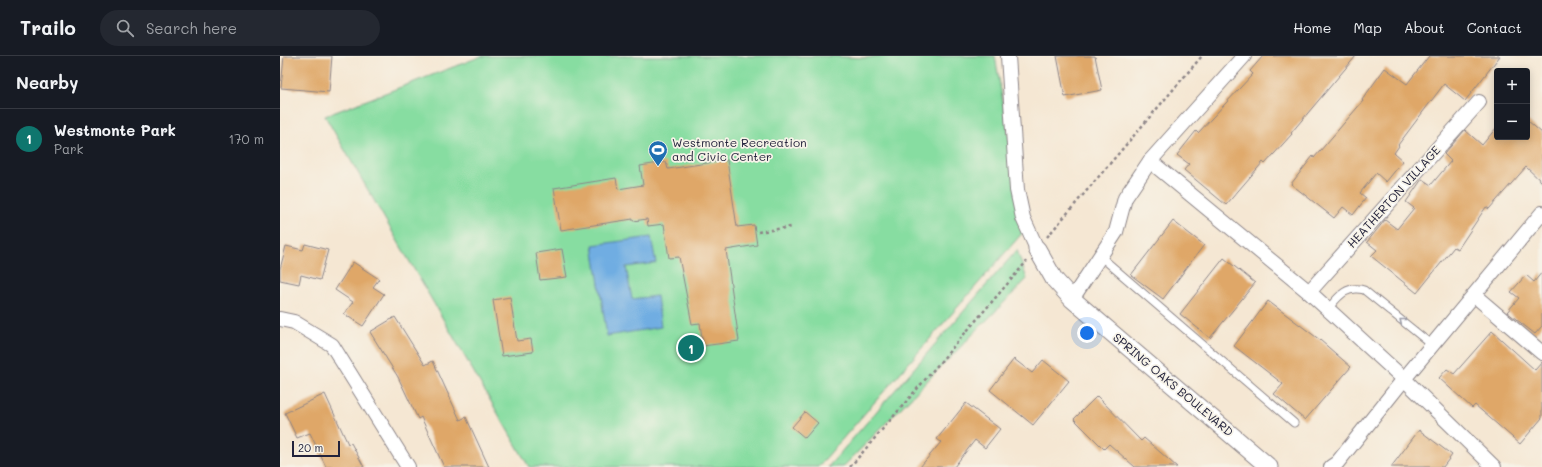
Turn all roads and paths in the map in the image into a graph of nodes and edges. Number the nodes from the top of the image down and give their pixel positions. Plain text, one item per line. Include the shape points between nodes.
1 (1008, 56) edge
2 (1244, 56) edge
3 (1480, 102) dead end
4 (1150, 161) junction
5 (1542, 213) edge
6 (791, 228) dead end
7 (758, 232) dead end
8 (1037, 249) joint
9 (1100, 256) junction
10 (1309, 292) junction
11 (1474, 295) junction
12 (1072, 299) junction
13 (1328, 309) junction
14 (280, 319) edge
15 (1432, 345) junction
16 (1542, 354) edge
17 (1404, 379) junction
18 (1294, 423) dead end
19 (1337, 466) edge
20 (408, 467) edge
21 (1269, 467) edge
22 (1494, 467) edge

1 - 8 street, SPRING OAKS BOULEVARD via 1017,190 1023,218
2 - 4 street
3 - 10 street, HEATHERTON VILLAGE
4 - 9 street via 1125,198 1116,232
4 - 10 street
5 - 11 street
6 - 7 path
8 - 12 street, SPRING OAKS BOULEVARD via 1054,279
9 - 12 street
9 - 18 lane
10 - 13 street
11 - 15 street
11 - 16 street
12 - 21 street, SPRING OAKS BOULEVARD
15 -> 13 lane via 1364,290 1357,288 1343,292
13 - 17 street
14 - 20 street via 294,322 332,345
15 - 17 street
17 - 19 street
17 - 22 street

